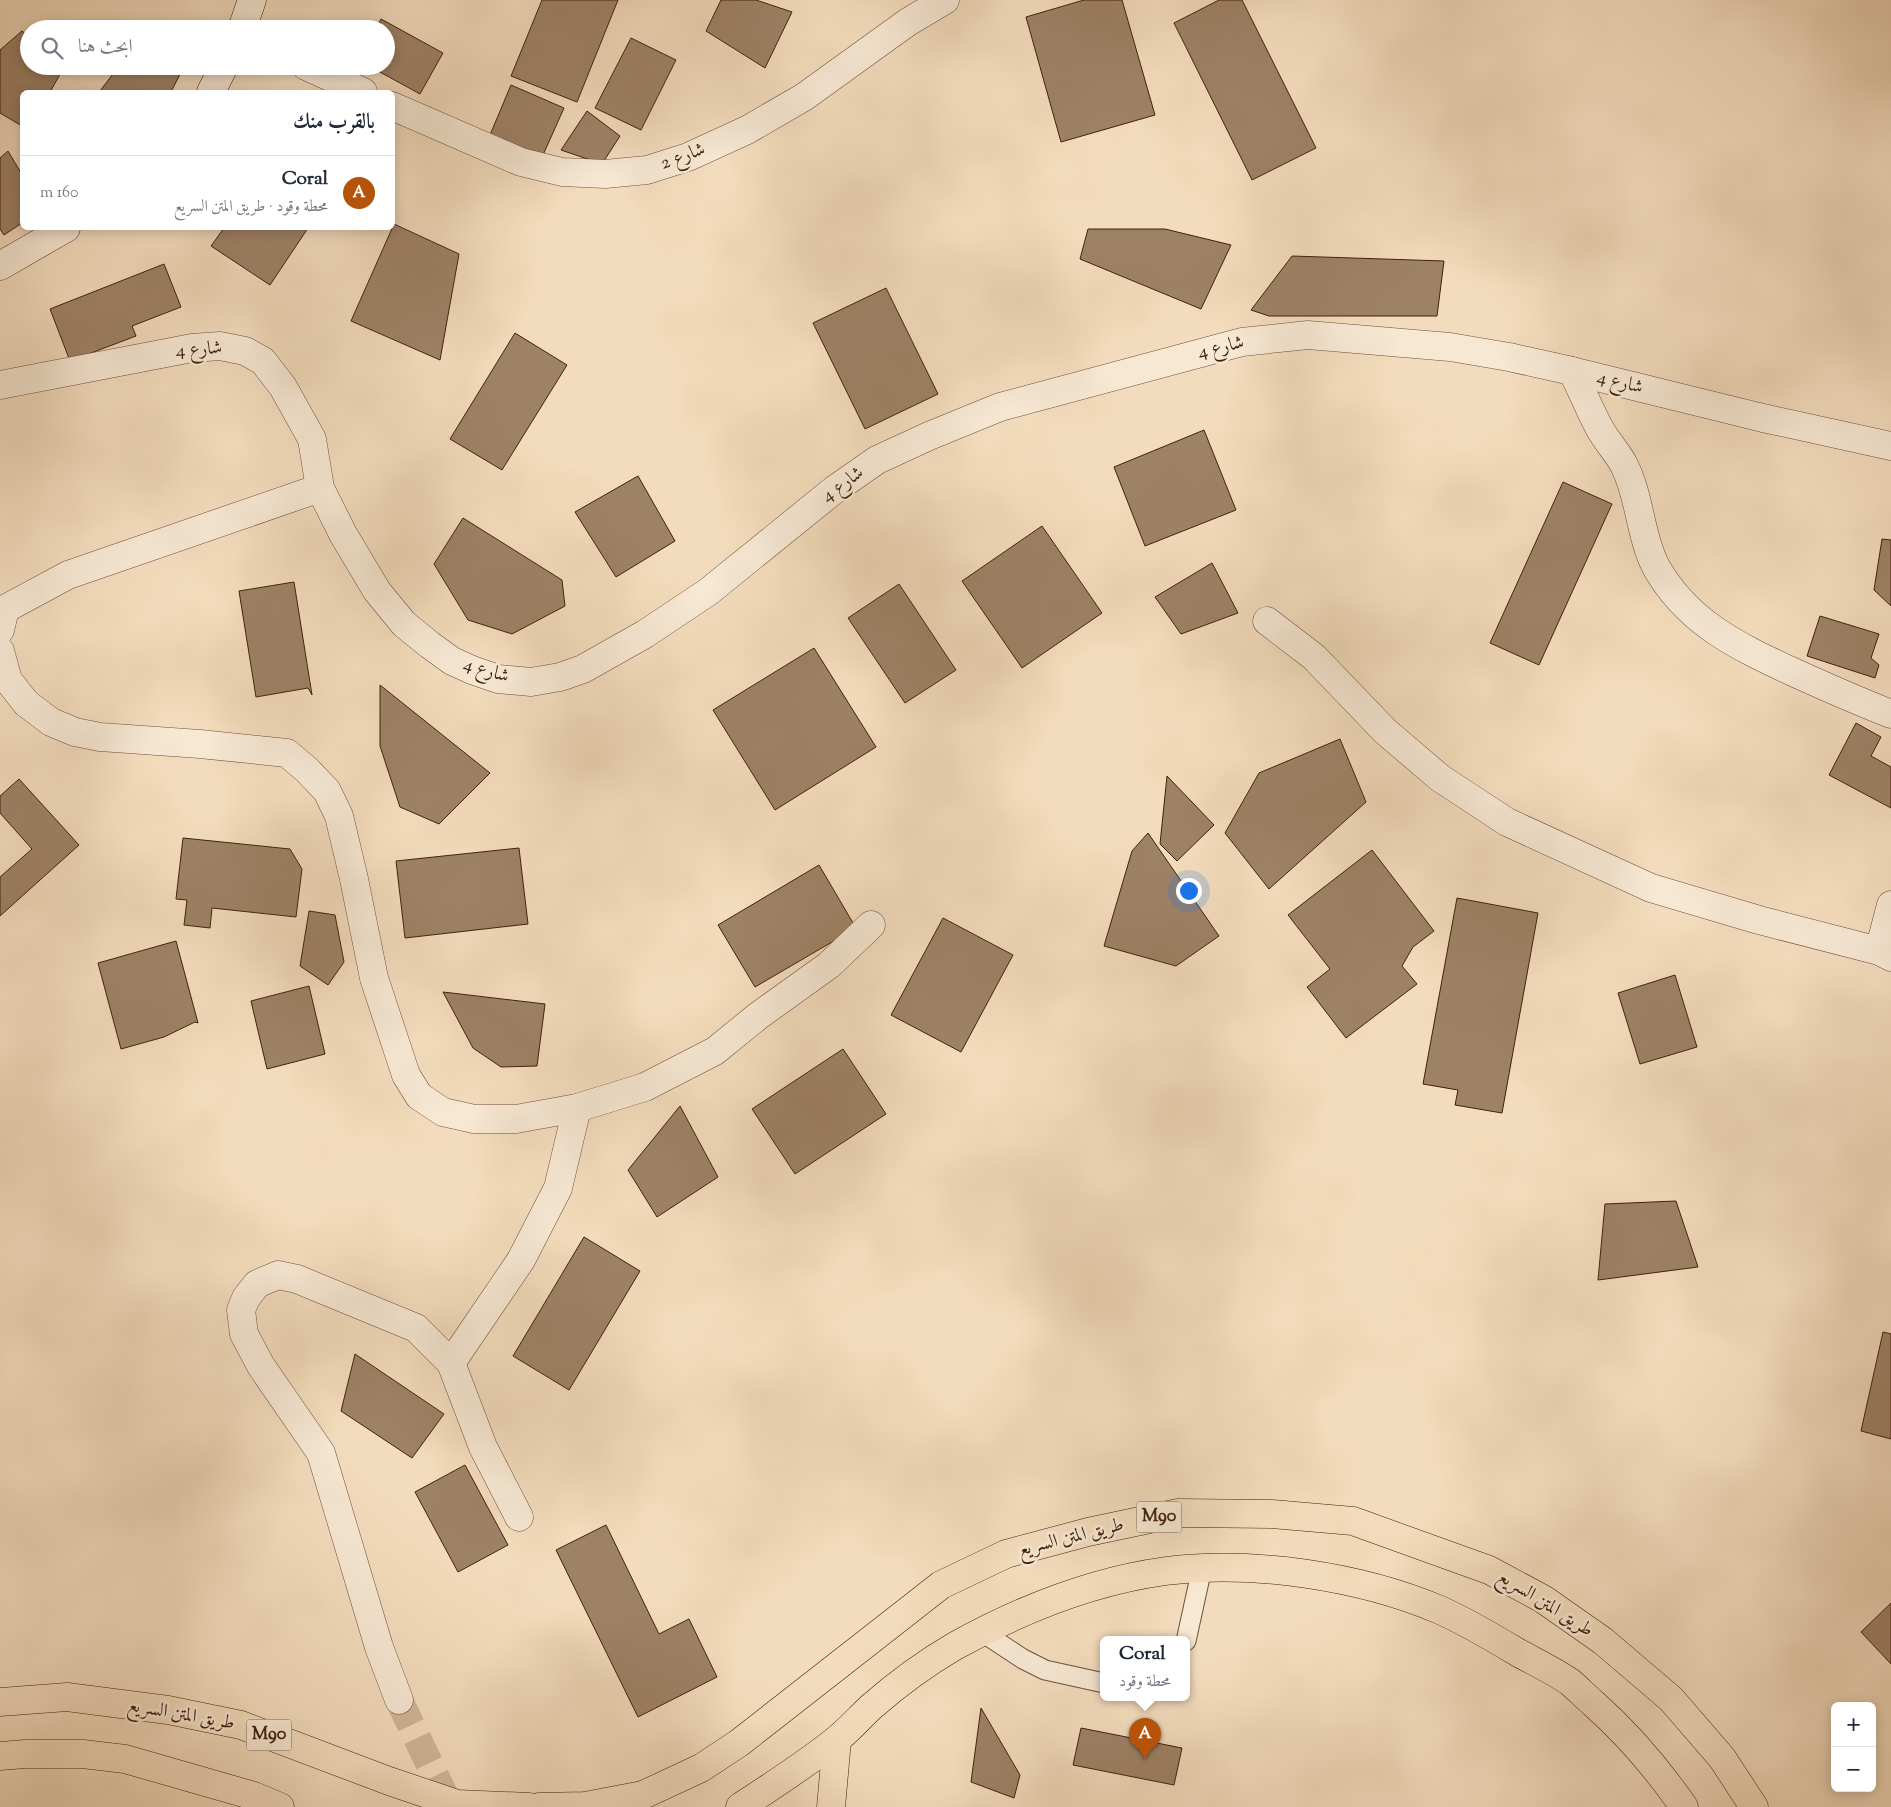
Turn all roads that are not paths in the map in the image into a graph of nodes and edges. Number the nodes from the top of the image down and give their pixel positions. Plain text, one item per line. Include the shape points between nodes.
1 (252, 0) edge
2 (944, 0) edge
3 (245, 20) edge
4 (220, 75) edge
5 (326, 75) edge
6 (212, 90) edge
7 (359, 90) edge
8 (395, 107) edge
9 (63, 230) edge
10 (0, 266) edge
11 (1572, 371) junction
12 (0, 385) edge
13 (1891, 446) edge
14 (320, 488) junction
15 (2, 616) edge
16 (1267, 622) dead end
17 (0, 651) edge
18 (1891, 714) edge
19 (1891, 905) edge
20 (871, 925) dead end
21 (1885, 954) edge
22 (577, 1108) junction
23 (451, 1363) junction
24 (519, 1518) dead end
25 (1202, 1568) junction
26 (982, 1632) junction
27 (1187, 1636) edge
28 (1100, 1682) edge
29 (399, 1700) tunnel mouth
30 (0, 1702) edge
31 (837, 1740) junction
32 (0, 1756) edge
33 (280, 1807) edge
34 (529, 1807) edge
35 (539, 1807) edge
36 (740, 1807) edge
37 (831, 1807) edge
38 (1684, 1807) edge
39 (1754, 1807) edge

1 - 3 street
2 - 8 street, شارع 2 via 804,97 756,126 688,157 647,170 605,174 562,172 521,162
4 - 6 street
5 - 7 street
9 - 10 street
11 - 13 street, شارع 4
11 - 14 street, شارع 4 via 1450,347 1308,335 1242,342 1000,407 877,460 834,490 708,592 645,634 583,669 530,682 498,679 452,661 404,624 377,591
11 - 18 street via 1600,430 1625,466 1638,502 1647,546 1656,565 1682,602 1701,621 1748,652
12 - 14 street, شارع 4 via 192,348 220,346 245,350 262,361 283,387 312,439
14 - 15 street via 68,575
16 - 21 street via 1314,657 1385,731 1440,778 1507,822 1651,888
17 - 22 street via 8,680 26,703 51,722 75,732 100,737 287,753 327,791 339,816 374,978 406,1075 419,1096 443,1112 474,1119 516,1119
19 - 21 street
20 - 22 street via 828,965 714,1051 645,1087
22 - 23 street via 558,1188 521,1260
23 - 24 street via 483,1447
23 - 29 street via 416,1328 297,1279 278,1275 257,1284 241,1310 244,1334 261,1366 321,1453 379,1647
25 - 26 highway via 1147,1575 1075,1593 1030,1608
25 - 27 lane
25 - 38 highway via 1243,1568 1342,1580 1391,1592 1440,1610 1570,1682 1637,1745
26 - 28 lane via 1044,1670
26 - 31 highway via 920,1670 872,1706
30 - 34 highway, طريق المتن السريع / M90 via 67,1697 168,1710 241,1725 457,1804
31 - 36 highway
31 - 37 highway
32 - 33 highway via 83,1754 125,1758 254,1796
35 - 39 highway, طريق المتن السريع / M90 via 585,1806 643,1795 701,1768 739,1744 941,1585 1006,1554 1178,1513 1272,1514 1353,1522 1489,1570 1543,1599 1603,1641 1671,1699 1722,1758

